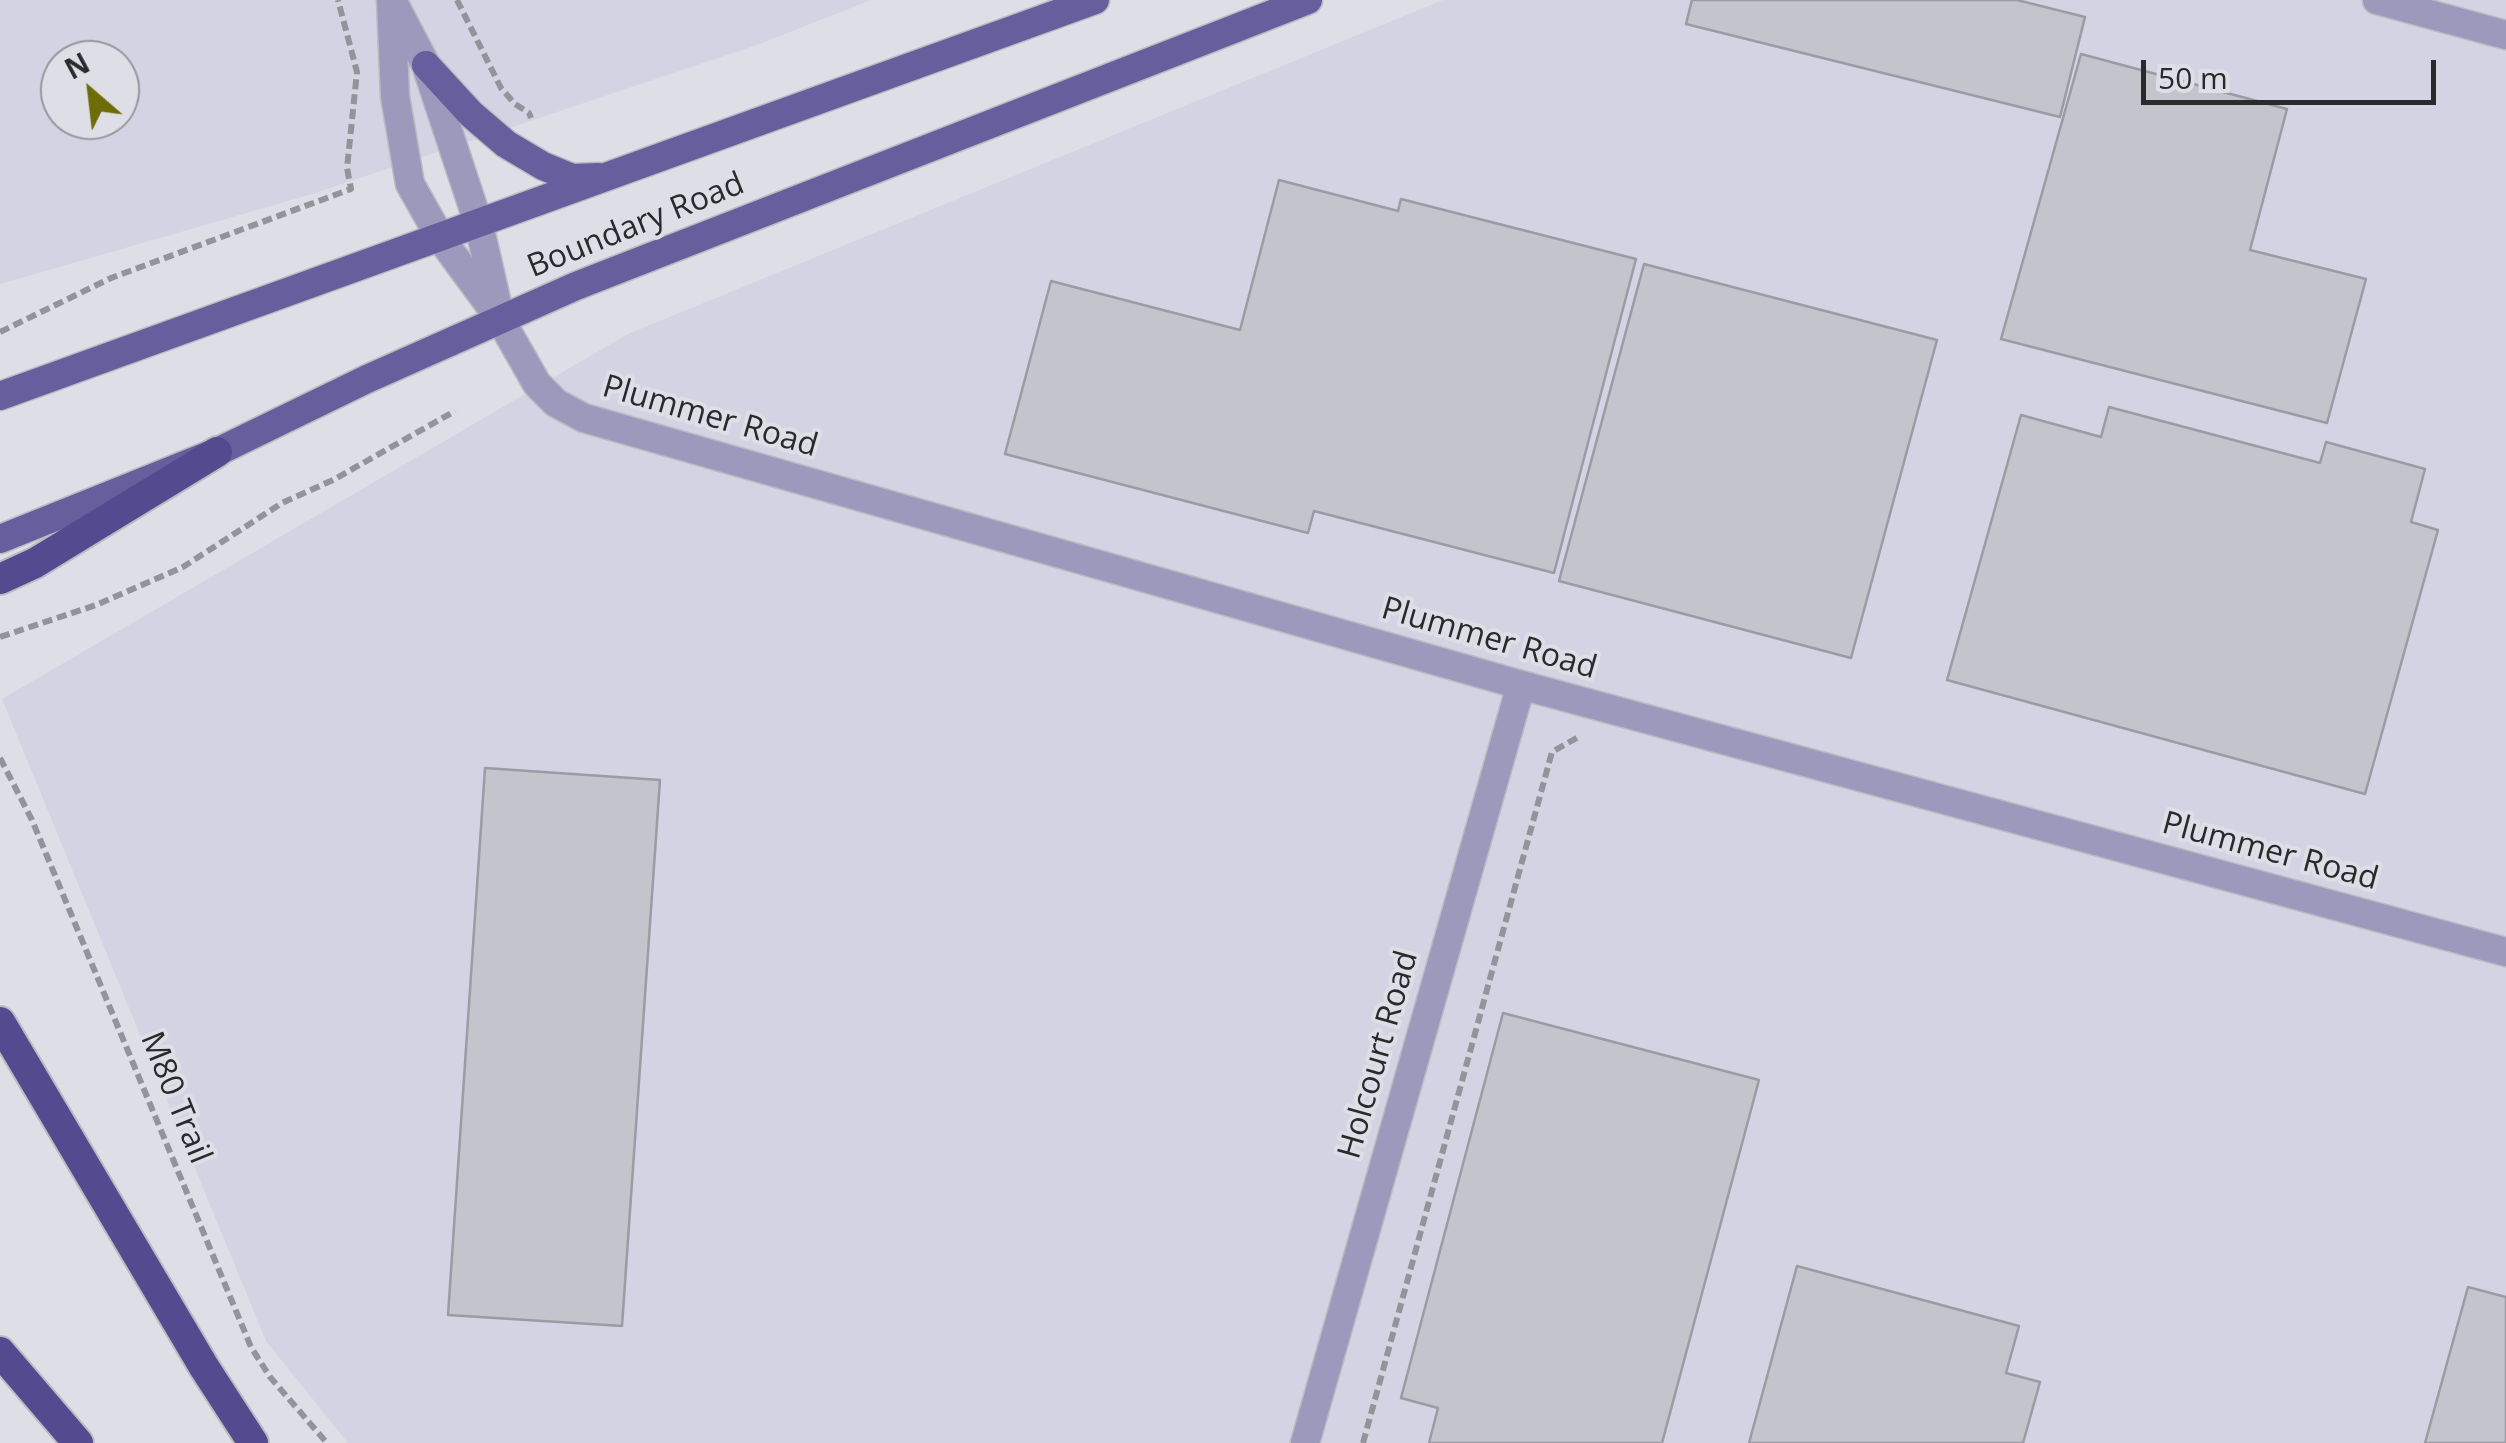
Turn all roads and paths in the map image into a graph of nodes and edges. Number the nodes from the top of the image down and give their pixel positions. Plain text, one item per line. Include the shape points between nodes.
1 (338, 0) edge
2 (392, 0) edge
3 (1095, 0) edge
4 (1308, 0) edge
5 (2377, 0) edge
6 (2506, 35) edge
7 (426, 65) junction
8 (611, 177) junction
9 (478, 225) junction
10 (441, 239) junction
11 (500, 319) junction
12 (0, 332) edge
13 (0, 396) edge
14 (455, 411) dead end
15 (217, 452) junction
16 (0, 539) edge
17 (0, 579) edge
18 (0, 638) edge
19 (1521, 686) junction
20 (1580, 735) dead end
21 (0, 758) edge
22 (2506, 952) edge
23 (0, 1022) edge
24 (0, 1352) edge
25 (78, 1443) edge
26 (253, 1443) edge
27 (327, 1443) edge
28 (1305, 1443) edge
29 (1363, 1443) edge

1 - 12 path via 357,72 350,189 111,278
2 - 7 street, Plummer Road
2 - 10 street, Plummer Road via 395,96 410,184
3 - 8 main road, Boundary Road
4 - 11 main road, Boundary Road
5 - 6 street
7 - 8 main road via 506,144 572,178
7 - 9 street, Plummer Road
8 - 9 main road, Boundary Road
9 - 10 main road, Boundary Road
9 - 11 street, Plummer Road
10 - 11 street, Plummer Road
10 - 13 main road, Boundary Road
11 - 15 main road, Boundary Road
11 - 19 street, Plummer Road via 537,384 584,418
14 - 18 path via 282,503 183,568
15 - 16 main road, Boundary Road
15 - 17 highway
19 - 22 street, Plummer Road
19 - 28 street, Holcourt Road
20 - 29 path via 1552,752
21 - 27 path, M80 Trail via 32,820 251,1347
23 - 26 highway
24 - 25 highway

